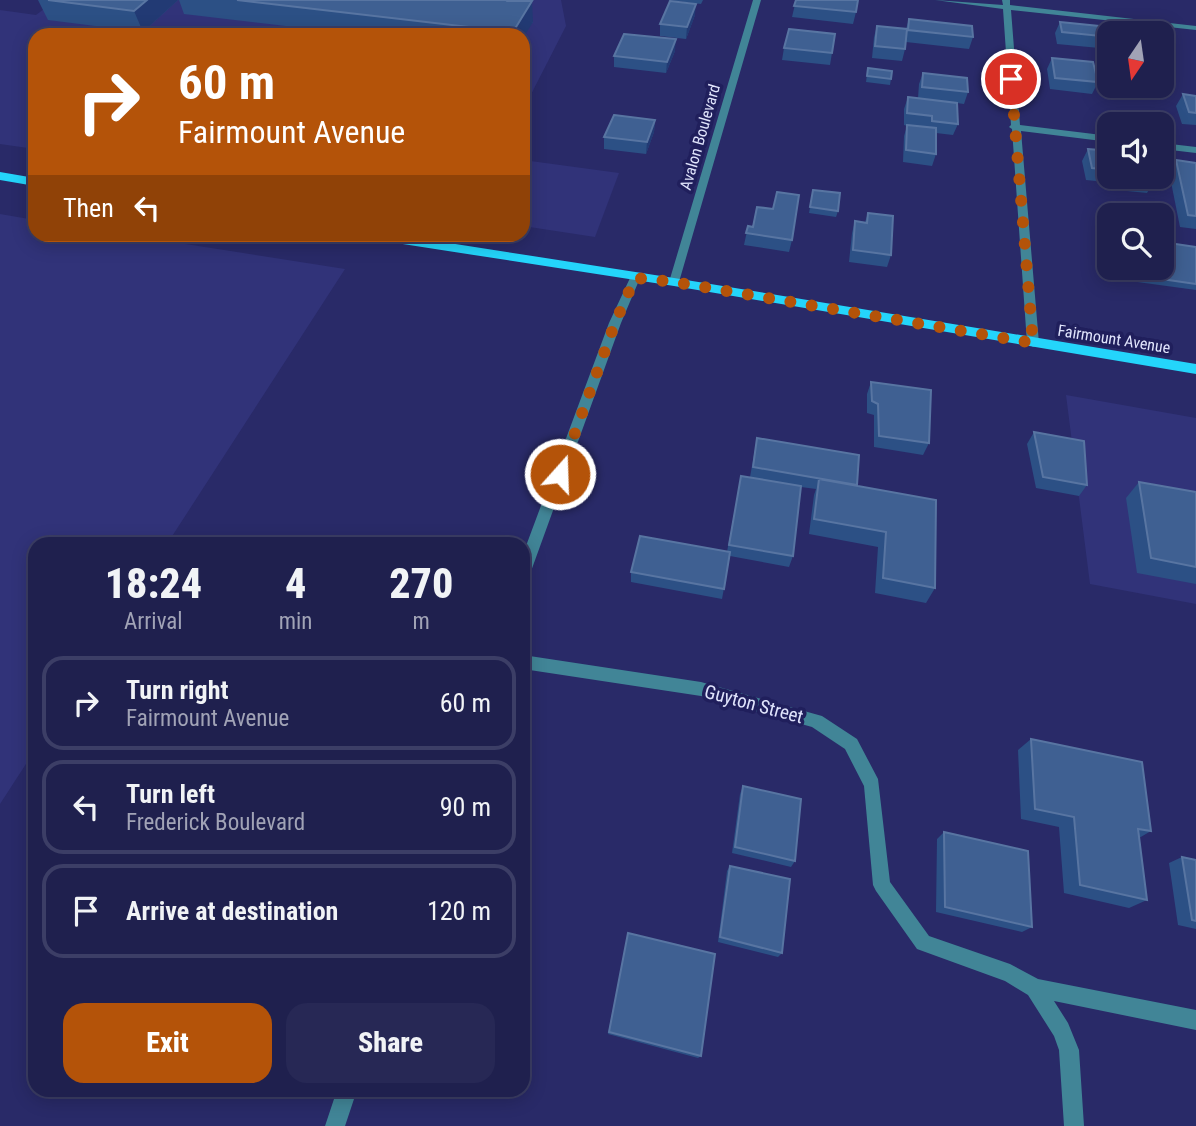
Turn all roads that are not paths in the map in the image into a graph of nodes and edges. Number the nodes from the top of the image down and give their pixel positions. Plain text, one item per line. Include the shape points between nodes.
1 (757, 0) edge
2 (939, 0) edge
3 (1006, 4) edge
4 (1196, 29) edge
5 (1014, 127) junction
6 (1097, 137) edge
7 (1174, 147) edge
8 (1196, 150) edge
9 (0, 176) edge
10 (28, 180) edge
11 (413, 242) edge
12 (635, 278) junction
13 (674, 282) junction
14 (1033, 343) junction
15 (1196, 369) edge
16 (530, 555) edge
17 (530, 663) edge
18 (1035, 988) junction
19 (1196, 1020) edge
20 (345, 1097) edge
21 (335, 1126) edge
22 (1074, 1126) edge

1 - 13 street, Avalon Boulevard
2 - 3 street
3 - 4 street
3 - 5 street
5 - 6 street
5 - 14 street
7 - 8 street
9 - 10 main road
11 - 12 main road, Fairmount Avenue
12 - 13 main road, Fairmount Avenue
12 - 16 street
13 - 14 main road, Fairmount Avenue
14 - 15 main road, Fairmount Avenue
17 - 18 street, Guyton Street via 701,689 816,721 851,744 872,785 882,886 923,943 1010,972
18 - 19 street, Guyton Street
18 - 22 street, Guyton Street via 1069,1050
20 - 21 street

